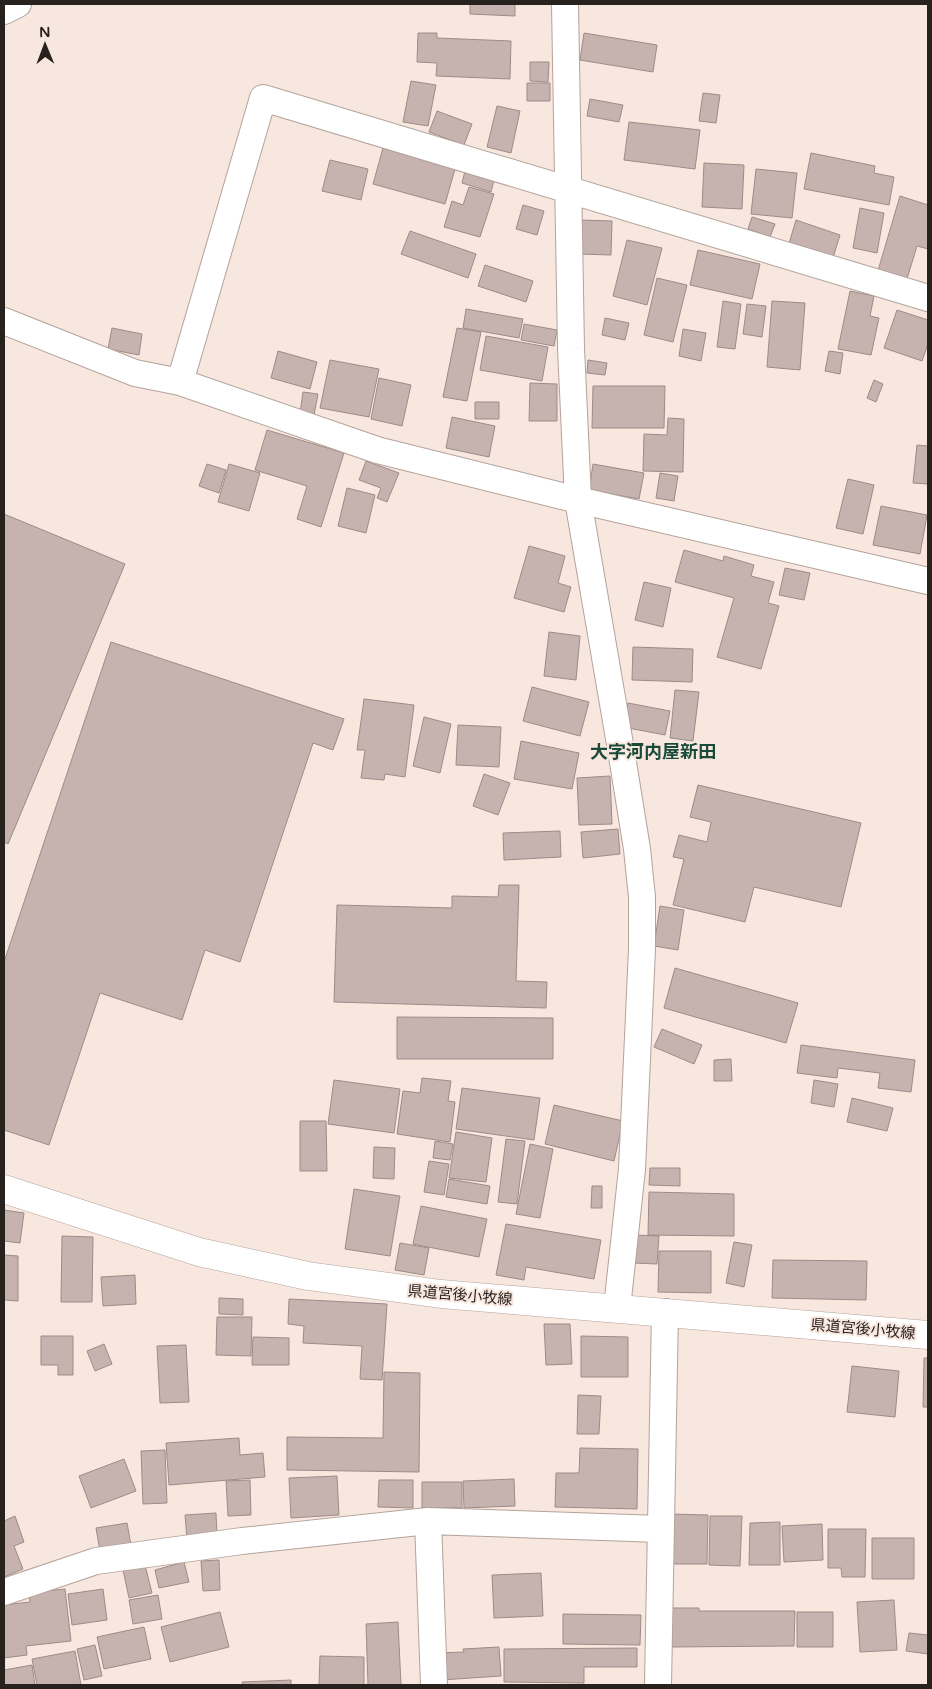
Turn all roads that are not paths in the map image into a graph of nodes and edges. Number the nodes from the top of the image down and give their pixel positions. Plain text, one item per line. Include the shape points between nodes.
1 (18, 4) edge
2 (565, 4) edge
3 (4, 12) edge
4 (568, 192) junction
5 (928, 298) edge
6 (4, 321) edge
7 (180, 382) junction
8 (578, 500) junction
9 (928, 581) edge
10 (4, 1189) edge
11 (617, 1308) junction
12 (665, 1312) junction
13 (928, 1335) edge
14 (428, 1521) junction
15 (660, 1529) junction
16 (4, 1592) edge
17 (434, 1685) edge
18 (658, 1685) edge

1 - 3 street
2 - 4 street
4 - 5 street
4 - 7 street via 262,98
4 - 8 street
6 - 7 street via 134,373
7 - 8 street via 377,450
8 - 9 street
8 - 11 street via 637,849 642,897 632,1169
10 - 11 main road, 県道宮後小牧線 via 191,1249 286,1272 422,1292
11 - 12 main road, 県道宮後小牧線
12 - 13 main road, 県道宮後小牧線
12 - 15 street
14 - 15 street
14 - 16 street via 96,1561
14 - 17 street
15 - 18 street

